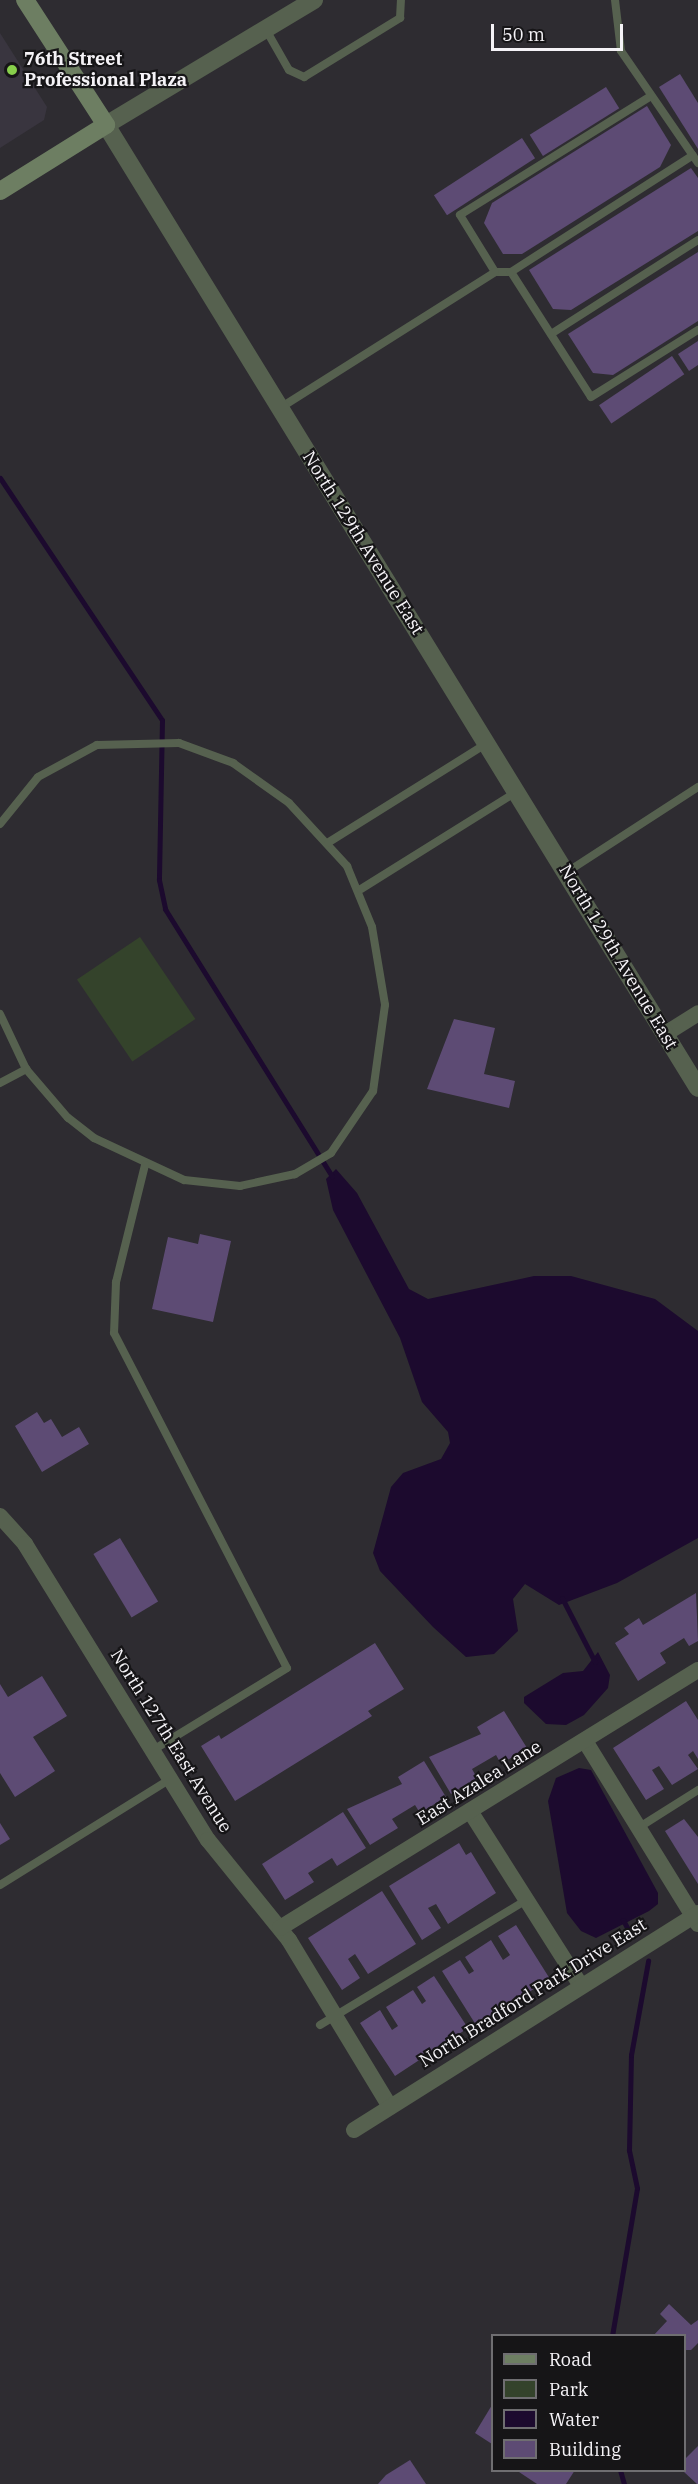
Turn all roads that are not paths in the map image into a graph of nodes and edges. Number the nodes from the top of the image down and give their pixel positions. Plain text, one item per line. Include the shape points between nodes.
1 (25, 0) edge
2 (314, 0) edge
3 (401, 0) edge
4 (615, 0) edge
5 (264, 28) junction
6 (651, 96) junction
7 (106, 125) junction
8 (695, 159) edge
9 (0, 191) edge
10 (698, 240) edge
11 (495, 272) junction
12 (511, 272) junction
13 (698, 330) edge
14 (551, 334) junction
15 (279, 409) junction
16 (486, 743) junction
17 (698, 787) edge
18 (516, 792) junction
19 (0, 824) edge
20 (329, 842) junction
21 (567, 872) junction
22 (361, 889) junction
23 (698, 1013) edge
24 (0, 1014) edge
25 (665, 1034) junction
26 (26, 1069) junction
27 (0, 1083) edge
28 (698, 1088) edge
29 (145, 1165) junction
30 (0, 1516) edge
31 (698, 1670) edge
32 (585, 1741) junction
33 (153, 1750) junction
34 (170, 1779) junction
35 (698, 1790) edge
36 (470, 1811) junction
37 (638, 1828) junction
38 (0, 1885) edge
39 (526, 1900) junction
40 (696, 1918) edge
41 (280, 1928) junction
42 (580, 1984) junction
43 (327, 2020) junction
44 (390, 2107) junction
45 (354, 2130) dead end

1 - 7 main road, North 129th Avenue East
2 - 5 street
3 - 5 lane via 400,18 304,77 289,70
4 - 6 lane via 621,51
5 - 7 street
6 - 8 lane
6 - 11 lane via 460,215
7 - 9 main road
7 - 15 street, North 129th Avenue East
8 - 12 lane
10 - 14 lane
11 - 12 lane
11 - 15 lane
12 - 14 lane
13 - 14 lane via 591,397
15 - 16 street, North 129th Avenue East
16 - 18 street, North 129th Avenue East
16 - 20 lane
17 - 21 lane
18 - 21 street, North 129th Avenue East
18 - 22 lane
19 - 20 lane via 38,777 72,755 97,745 150,741 179,743 243,770 289,802
20 - 22 lane
21 - 25 street, North 129th Avenue East
22 - 29 lane via 382,972 382,1045 373,1091 331,1154 295,1174 240,1186 203,1184
23 - 25 street
24 - 26 lane
25 - 28 street, North 129th Avenue East
26 - 27 lane
26 - 29 lane via 68,1118
29 - 33 lane via 116,1282 114,1333 287,1668
30 - 33 street, North 127th East Avenue via 25,1544
31 - 32 street, East Azalea Lane
32 - 36 street, East Azalea Lane
32 - 37 street
33 - 34 street, North 127th East Avenue
34 - 38 lane
34 - 41 street, North 127th East Avenue via 208,1840
35 - 37 lane
36 - 39 street
36 - 41 street, East Azalea Lane
37 - 40 street
39 - 42 street
39 - 43 lane
40 - 42 street, North Bradford Park Drive East
41 - 43 street, North 127th East Avenue
42 - 44 street, North Bradford Park Drive East
43 - 44 street, North 127th East Avenue
44 - 45 street, North Bradford Park Drive East

